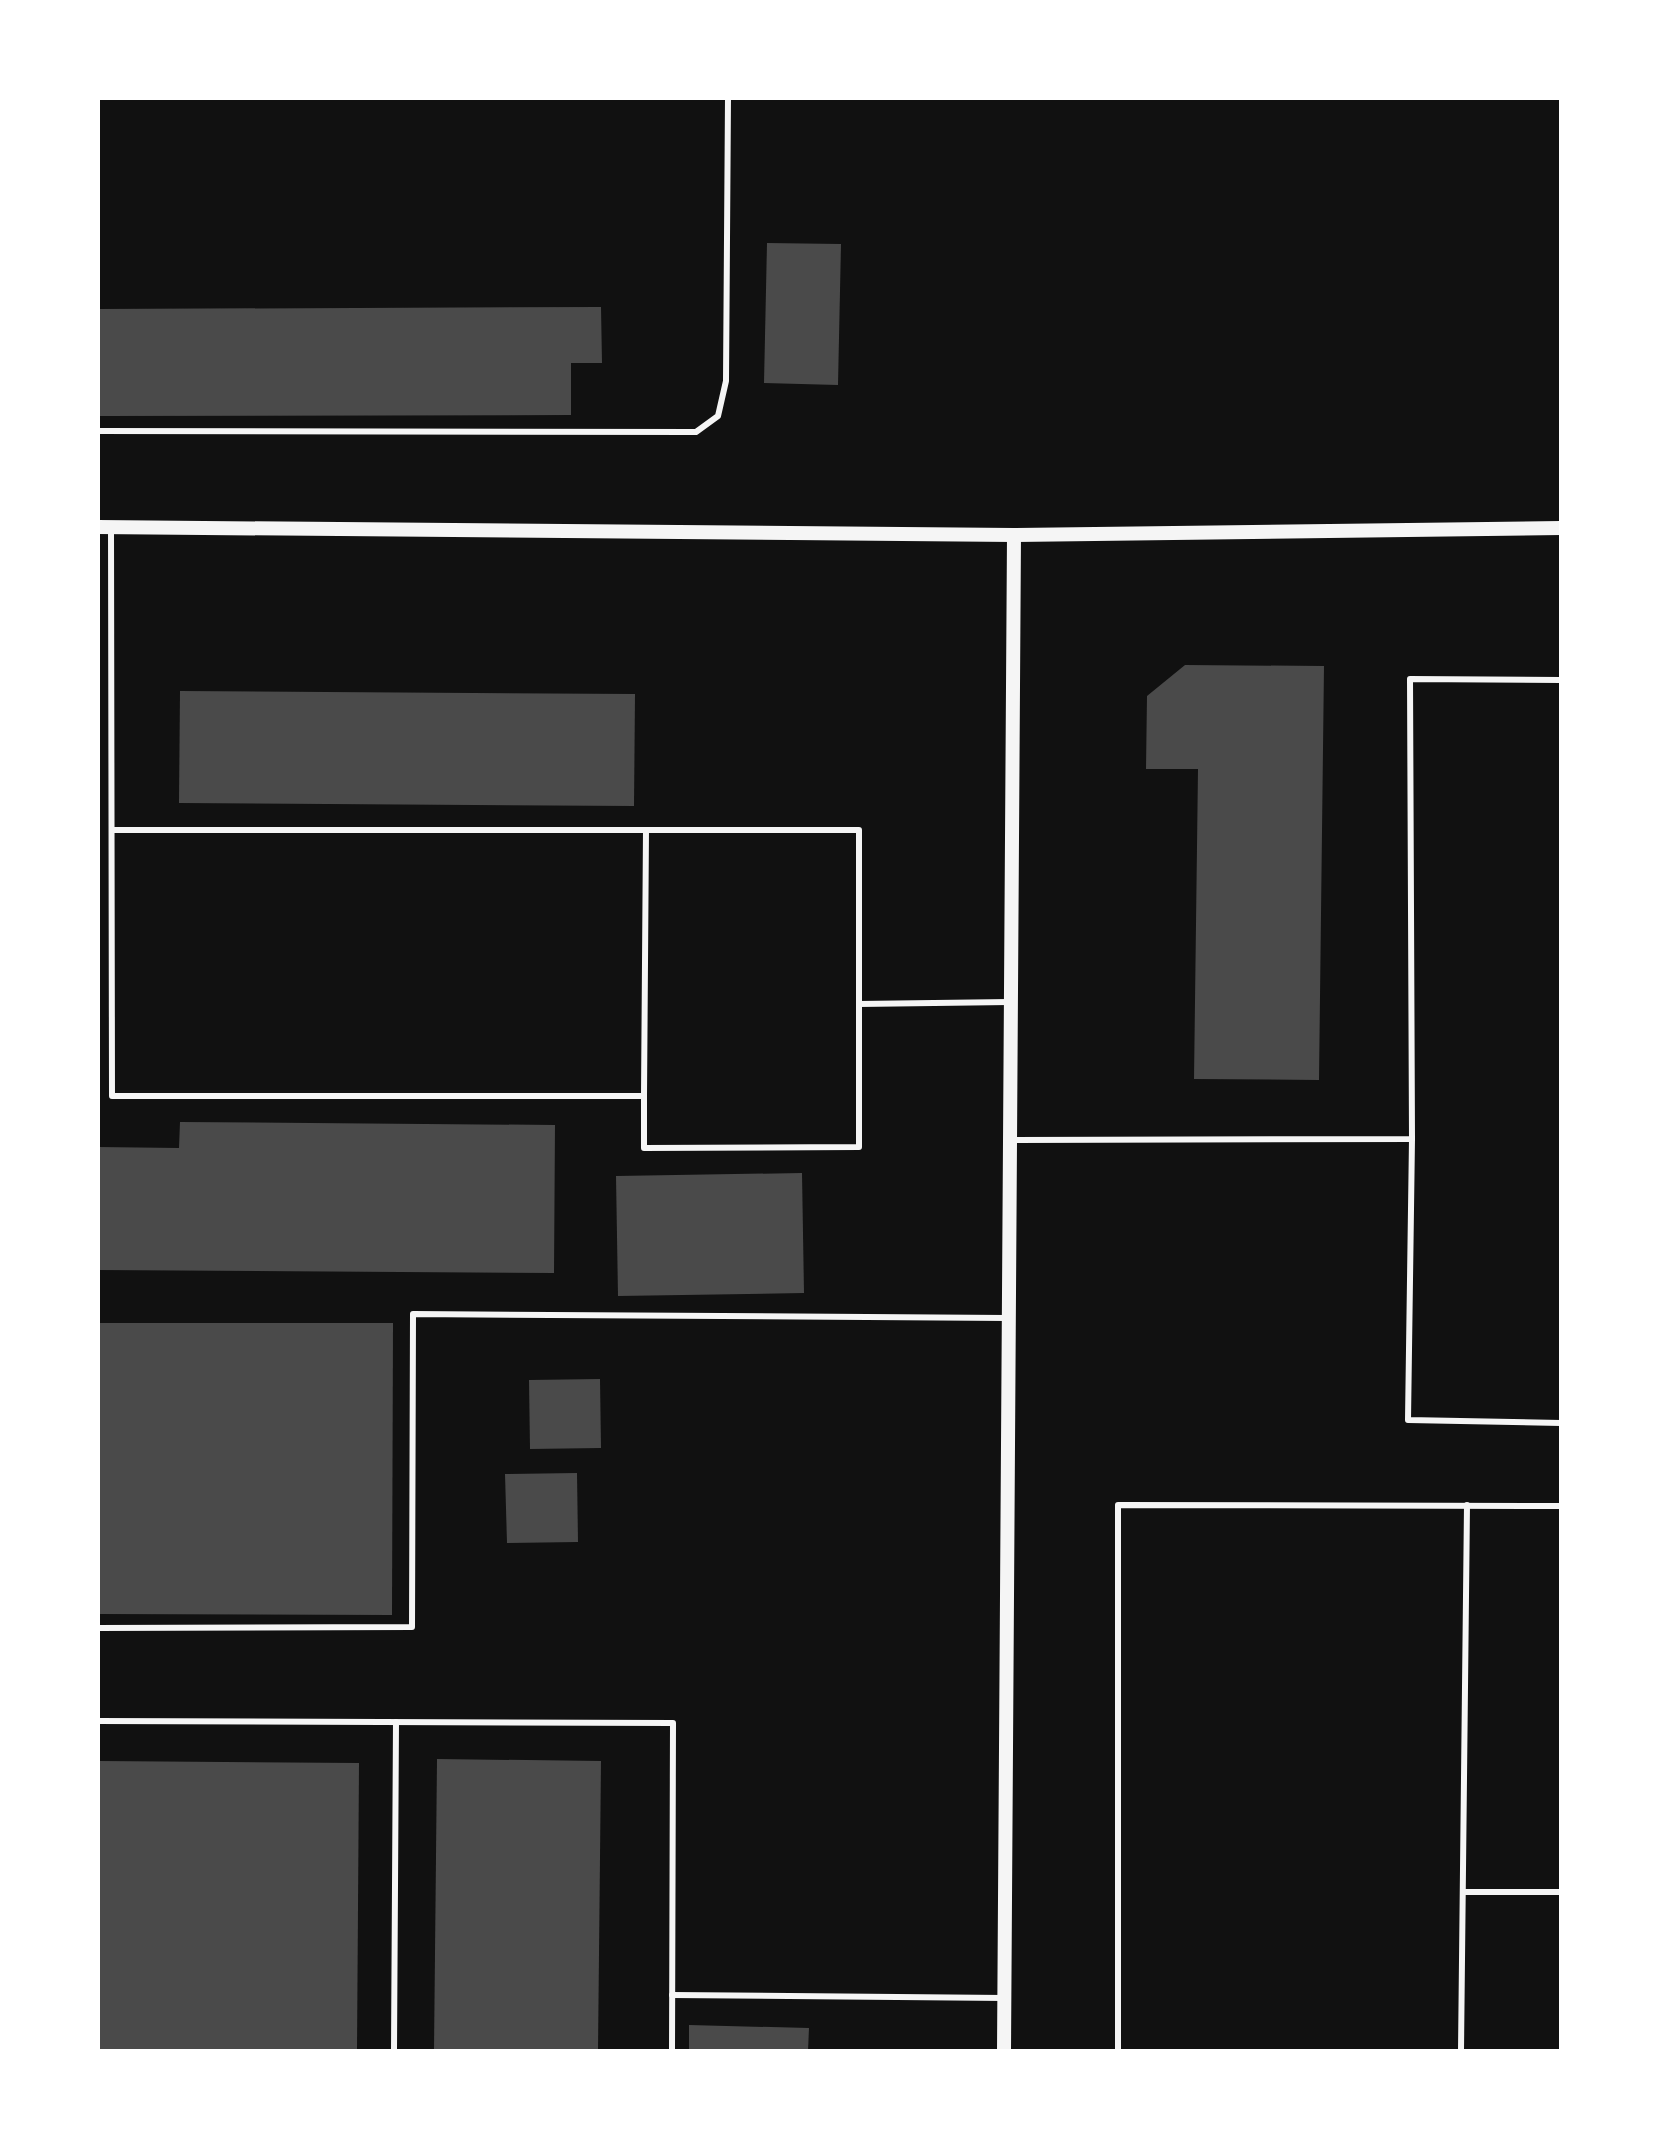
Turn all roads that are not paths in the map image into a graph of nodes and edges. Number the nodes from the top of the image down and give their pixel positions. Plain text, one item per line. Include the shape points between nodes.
1 (728, 98) edge
2 (98, 431) edge
3 (105, 527) edge
4 (1561, 528) edge
5 (1014, 535) junction
6 (1561, 680) edge
7 (112, 830) junction
8 (646, 830) junction
9 (1012, 1002) junction
10 (859, 1004) junction
11 (644, 1096) junction
12 (1412, 1139) junction
13 (1011, 1140) junction
14 (1010, 1318) junction
15 (1561, 1423) edge
16 (1467, 1505) junction
17 (1561, 1506) edge
18 (98, 1628) edge
19 (98, 1721) edge
20 (396, 1722) junction
21 (1464, 1892) junction
22 (1561, 1892) edge
23 (672, 1995) junction
24 (1005, 1998) junction
25 (394, 2051) edge
26 (672, 2051) edge
27 (1004, 2051) edge
28 (1118, 2051) edge
29 (1461, 2051) edge

1 - 2 lane via 726,381 718,416 696,432
3 - 5 street
3 - 7 lane
4 - 5 street
5 - 9 street
6 - 12 lane via 1410,679
7 - 8 lane
7 - 11 lane via 112,1096
8 - 10 lane via 859,830
8 - 11 lane
9 - 10 lane
9 - 13 street
10 - 11 lane via 859,1147 644,1148
12 - 13 lane
12 - 15 lane via 1408,1420
13 - 14 street
14 - 18 lane via 413,1314 412,1627
14 - 24 street
16 - 17 lane
16 - 21 lane
16 - 28 lane via 1118,1505
19 - 20 lane
20 - 23 lane via 673,1723
20 - 25 lane
21 - 22 lane
21 - 29 lane
23 - 24 lane
23 - 26 lane
24 - 27 street

